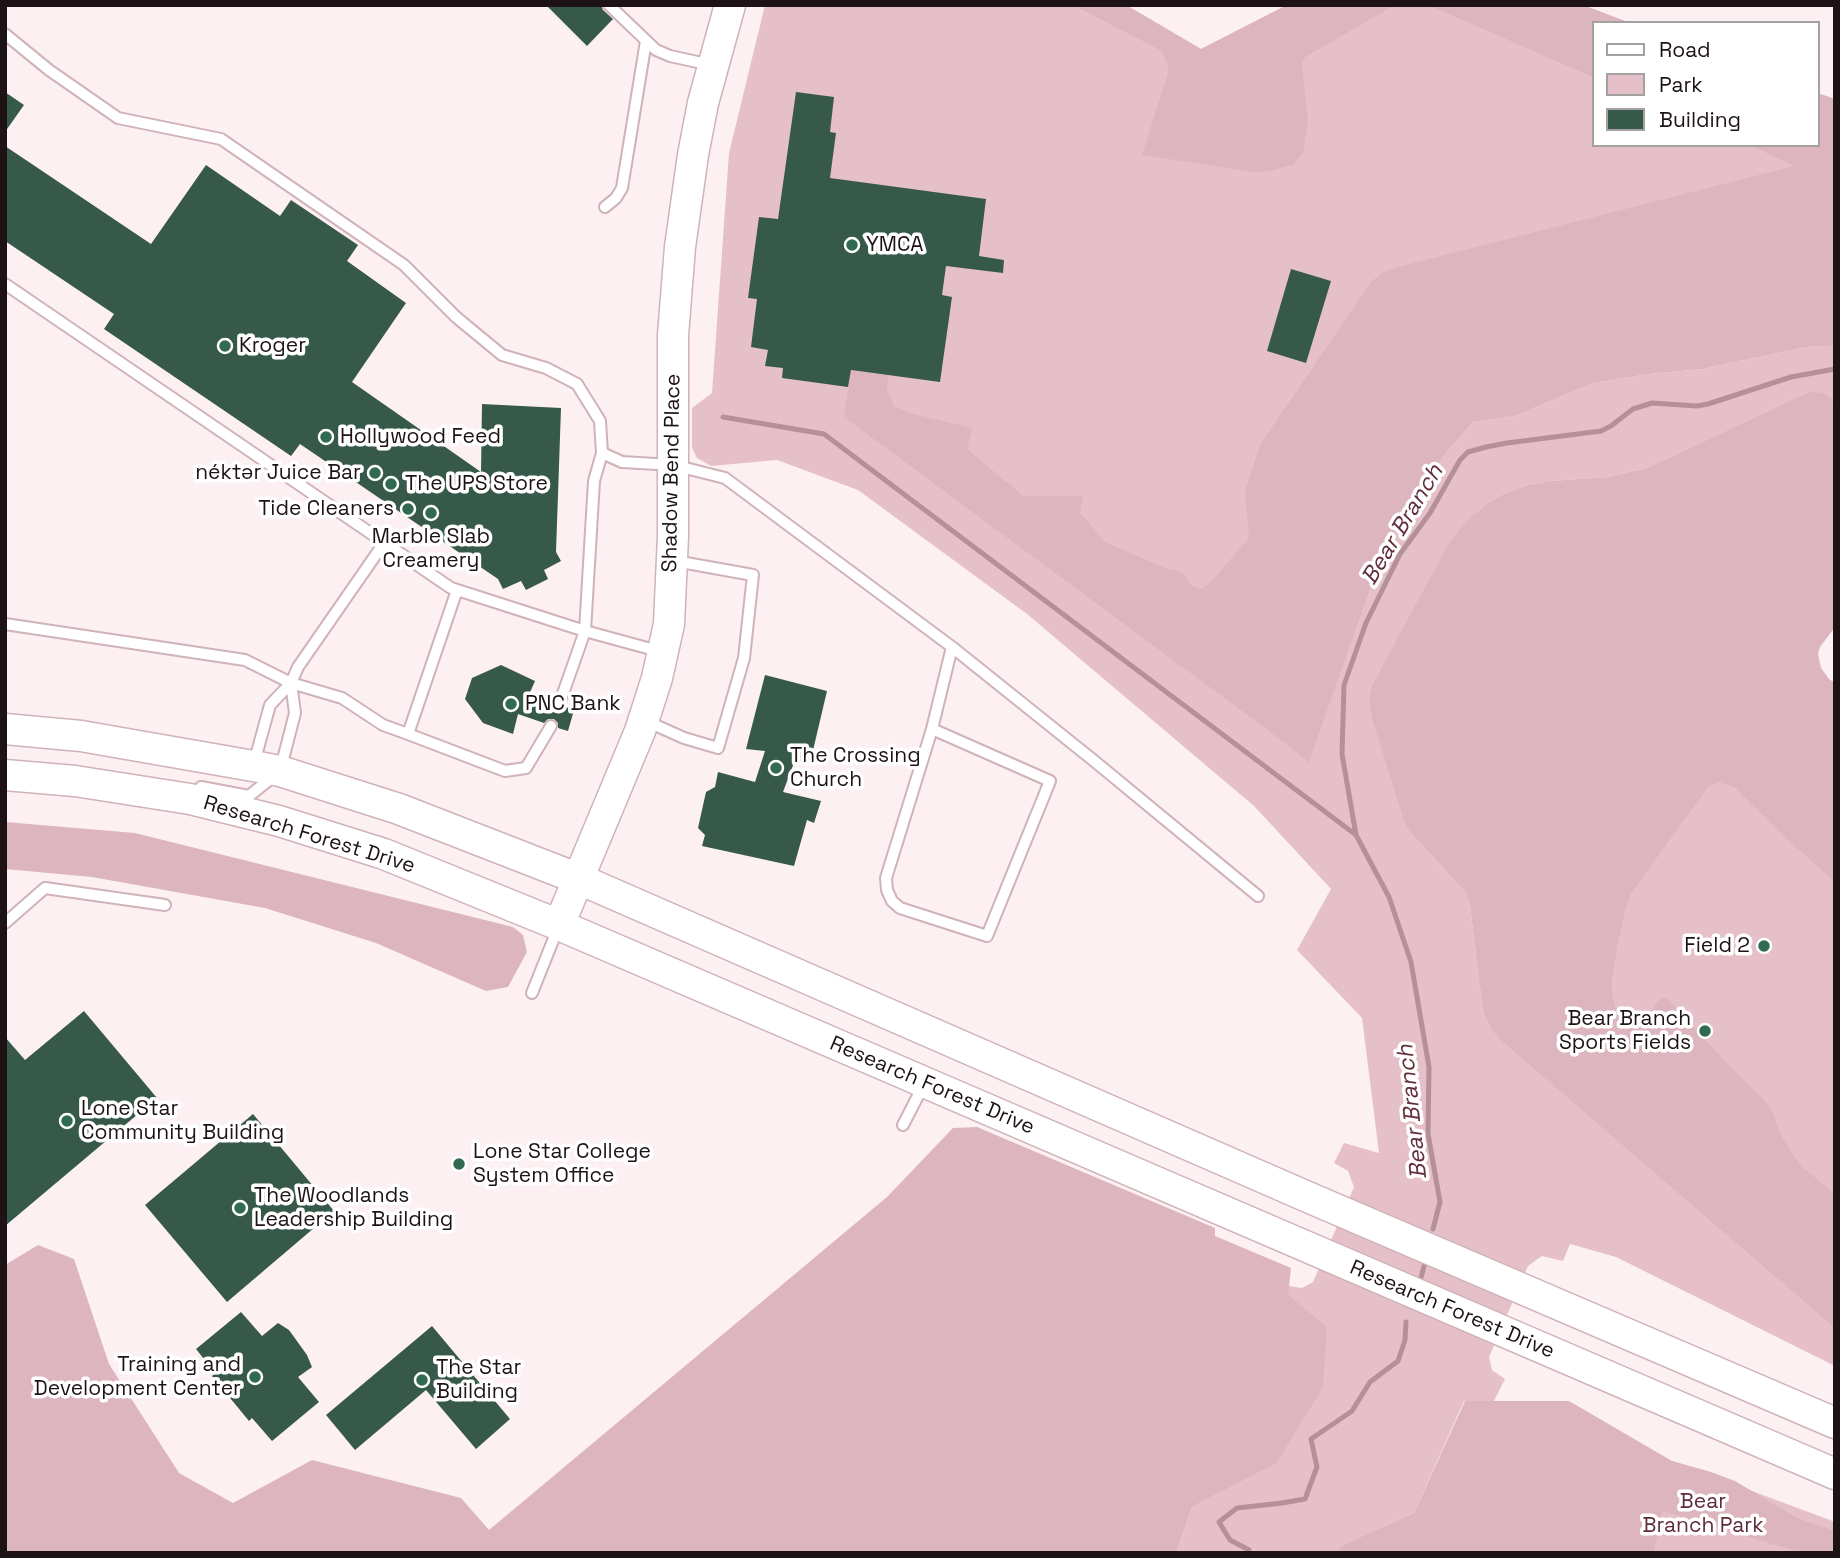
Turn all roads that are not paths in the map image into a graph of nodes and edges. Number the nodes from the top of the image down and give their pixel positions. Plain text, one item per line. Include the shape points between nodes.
1 (609, 5) edge
2 (730, 5) edge
3 (5, 34) edge
4 (646, 41) junction
5 (713, 65) junction
6 (606, 207) dead end
7 (5, 284) edge
8 (602, 453) junction
9 (673, 465) junction
10 (384, 543) junction
11 (672, 561) junction
12 (457, 590) junction
13 (5, 624) edge
14 (585, 631) junction
15 (952, 647) junction
16 (663, 652) junction
17 (291, 683) junction
18 (560, 702) dead end
19 (643, 720) junction
20 (551, 726) dead end
21 (5, 729) edge
22 (932, 729) junction
23 (408, 734) junction
24 (267, 769) junction
25 (5, 775) edge
26 (149, 793) junction
27 (579, 879) junction
28 (1258, 896) dead end
29 (165, 905) dead end
30 (5, 923) edge
31 (559, 925) junction
32 (533, 993) dead end
33 (924, 1083) junction
34 (903, 1125) dead end
35 (1835, 1423) edge
36 (1835, 1474) edge

1 - 4 lane
2 - 5 main road, Shadow Bend Place
3 - 8 lane via 118,118 221,139 404,265 502,355 546,368 577,384 600,421
4 - 5 lane via 662,53
4 - 6 lane via 622,188
5 - 9 main road, Shadow Bend Place via 693,155 680,247 673,335
7 - 10 lane
8 - 9 lane via 622,462
8 - 14 lane via 594,481
9 - 11 main road, Shadow Bend Place
9 - 15 lane via 725,478
10 - 12 lane
10 - 17 lane
11 - 16 main road, Shadow Bend Place
11 - 19 lane via 753,575 744,657 718,747
12 - 14 lane
12 - 23 lane
13 - 17 lane via 230,656
14 - 16 lane
14 - 18 lane
15 - 22 lane
15 - 28 lane
16 - 19 main road, Shadow Bend Place
17 - 23 lane via 342,698 383,725
17 - 24 lane via 295,713
17 - 24 lane via 270,705
19 - 27 main road, Shadow Bend Place
20 - 23 lane via 526,768 505,771
21 - 24 main road via 81,736
22 - 22 lane via 886,878 887,890 900,908 987,936 1049,781
24 - 26 lane via 249,796 187,787
24 - 27 main road via 399,808
25 - 26 main road, Research Forest Drive
26 - 31 main road, Research Forest Drive via 279,821 384,854
27 - 31 main road, Shadow Bend Place
27 - 35 main road
29 - 30 lane via 45,888
31 - 32 lane
31 - 33 main road, Research Forest Drive
33 - 34 lane
33 - 36 main road, Research Forest Drive

